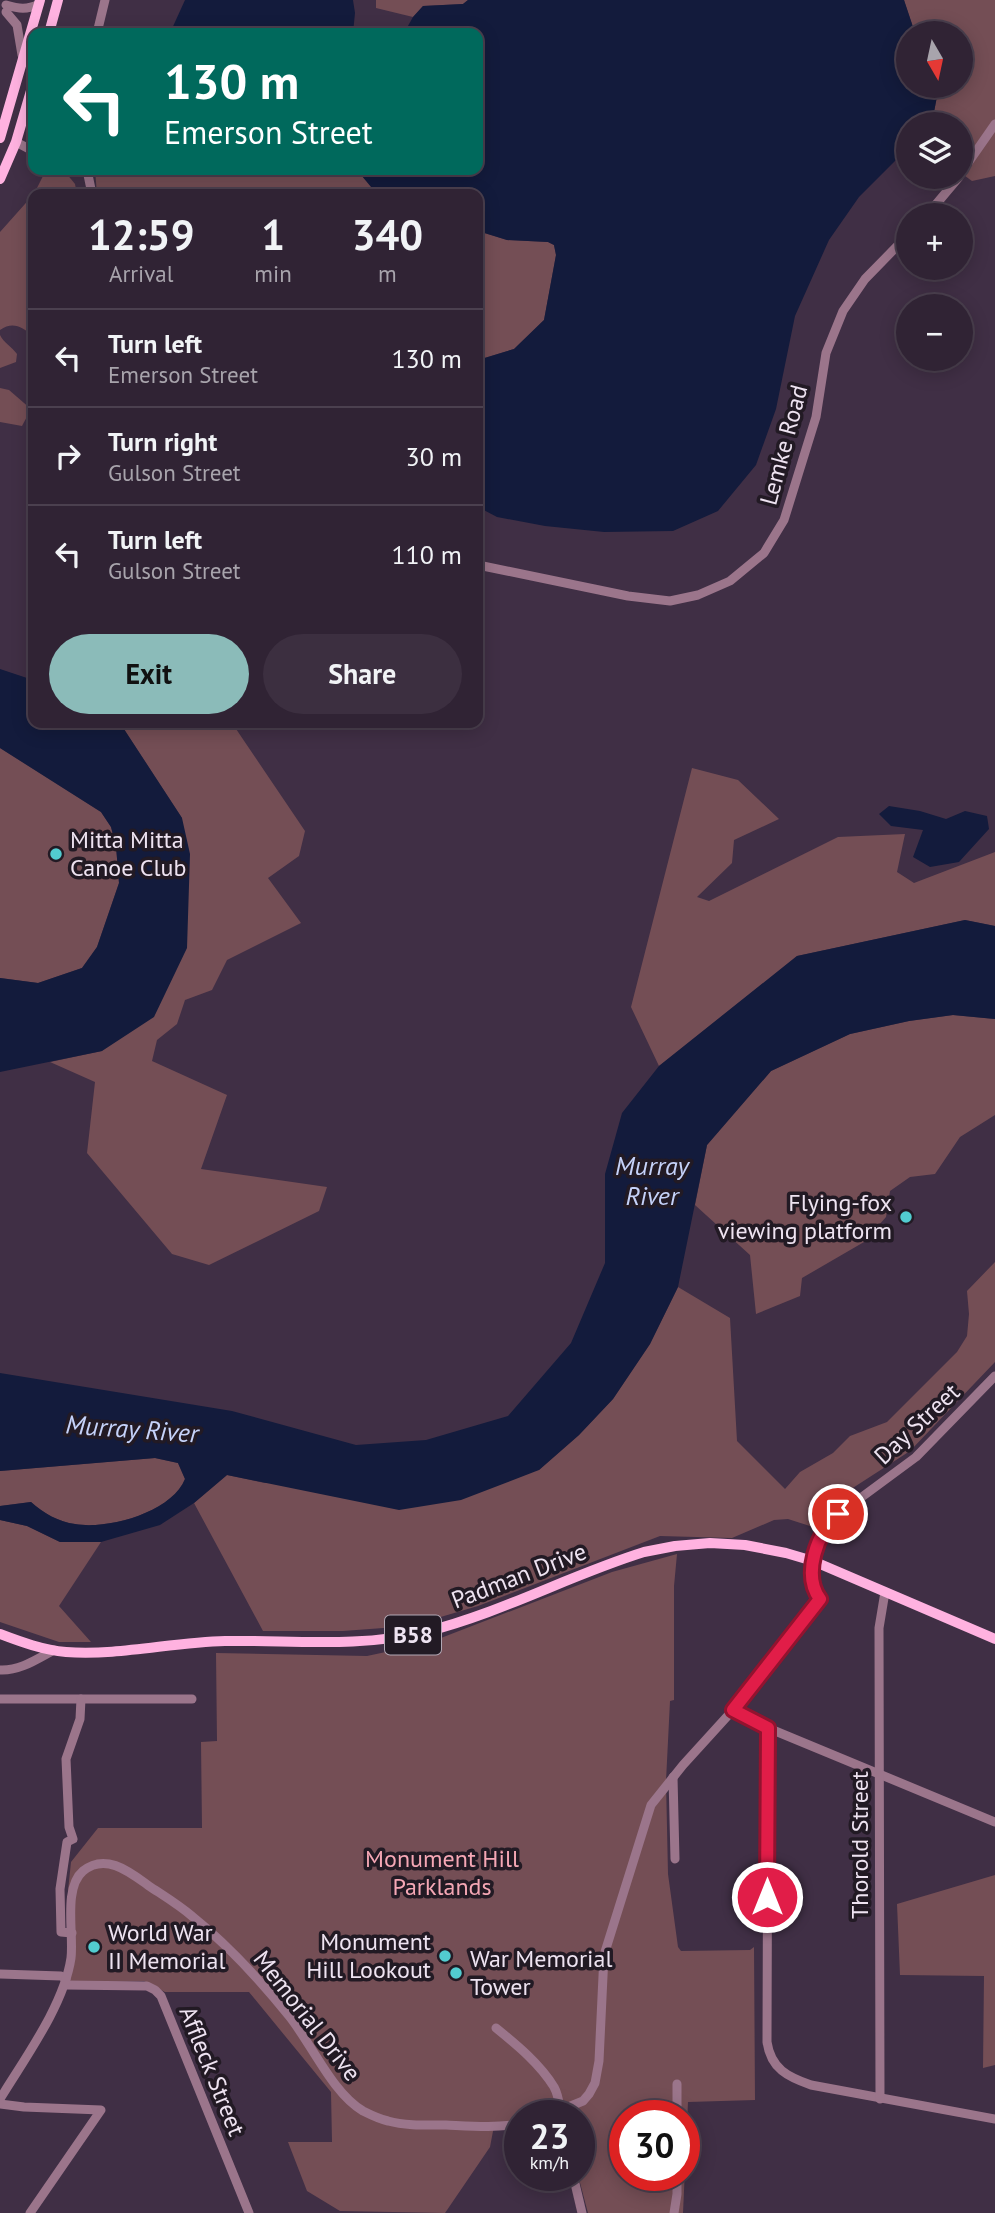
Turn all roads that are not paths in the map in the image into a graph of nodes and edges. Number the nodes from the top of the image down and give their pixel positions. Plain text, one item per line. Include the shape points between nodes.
1 (58, 0) edge
2 (105, 0) edge
3 (40, 2) edge
4 (6, 11) edge
5 (52, 21) junction
6 (33, 24) junction
7 (32, 28) edge
8 (50, 28) edge
9 (98, 28) edge
10 (28, 41) edge
11 (22, 61) junction
12 (28, 101) edge
13 (995, 124) edge
14 (0, 137) edge
15 (16, 142) junction
16 (28, 148) edge
17 (973, 156) edge
18 (0, 179) edge
19 (950, 189) edge
20 (938, 203) edge
21 (896, 247) edge
22 (483, 566) edge
23 (995, 1376) edge
24 (813, 1561) junction
25 (885, 1592) junction
26 (0, 1634) edge
27 (995, 1639) edge
28 (54, 1650) junction
29 (0, 1670) edge
30 (0, 1699) edge
31 (81, 1699) junction
32 (192, 1699) dead end
33 (733, 1710) junction
34 (768, 1728) junction
35 (879, 1774) junction
36 (673, 1777) junction
37 (995, 1822) edge
38 (675, 1859) dead end
39 (72, 1933) junction
40 (0, 1975) edge
41 (66, 1982) junction
42 (496, 2028) dead end
43 (677, 2084) dead end
44 (880, 2099) junction
45 (559, 2100) edge
46 (584, 2100) edge
47 (677, 2100) edge
48 (0, 2101) edge
49 (995, 2119) edge
50 (504, 2125) edge
51 (577, 2191) edge
52 (677, 2191) edge
53 (30, 2213) edge
54 (249, 2213) edge
55 (582, 2213) edge
56 (674, 2213) edge

1 - 5 main road
2 - 9 street
3 - 4 street
3 - 6 main road
4 - 6 street
4 - 11 street via 20,34
5 - 6 main road
5 - 8 main road
6 - 7 main road
10 - 11 main road
11 - 14 main road
12 - 15 main road
13 - 17 street
14 - 15 main road
15 - 16 street
15 - 18 main road
19 - 20 street
21 - 22 street, Lemke Road via 865,279 843,311 826,353 816,417 784,520 764,553 730,581 698,596 670,601
23 - 24 street, Day Street via 916,1457 828,1522
24 - 25 main road, Padman Drive / B58
24 - 28 main road, Padman Drive / B58 via 745,1545 692,1544 630,1557 474,1616 405,1636 339,1643 225,1641 95,1652
24 - 33 street via 812,1586 820,1599
25 - 27 main road, Padman Drive / B58
25 - 35 street, Thorold Street via 878,1628
26 - 28 main road, Padman Drive / B58
28 - 29 street via 25,1666
30 - 31 street
31 - 32 street
31 - 39 street via 80,1719 66,1759 73,1839 67,1842 60,1889 61,1932
33 - 34 street
33 - 36 street
34 - 35 street
34 - 44 street via 767,2042 771,2057 779,2070 797,2080
35 - 37 street
35 - 44 street, Thorold Street
36 - 38 street
36 - 46 street via 651,1805 608,1939 595,2082
39 - 41 street, Memorial Drive
39 - 50 street, Memorial Drive via 72,1895 78,1877 92,1866 113,1864 190,1914 221,1942 280,2005 343,2093 361,2110 396,2123
40 - 41 street, Affleck Street via 61,1976
41 - 48 street, Memorial Drive
41 - 54 street, Affleck Street via 147,1986 161,1996
42 - 45 street via 523,2050
43 - 47 street
44 - 49 street
48 - 53 street via 24,2107 101,2110
51 - 55 street
52 - 56 street

